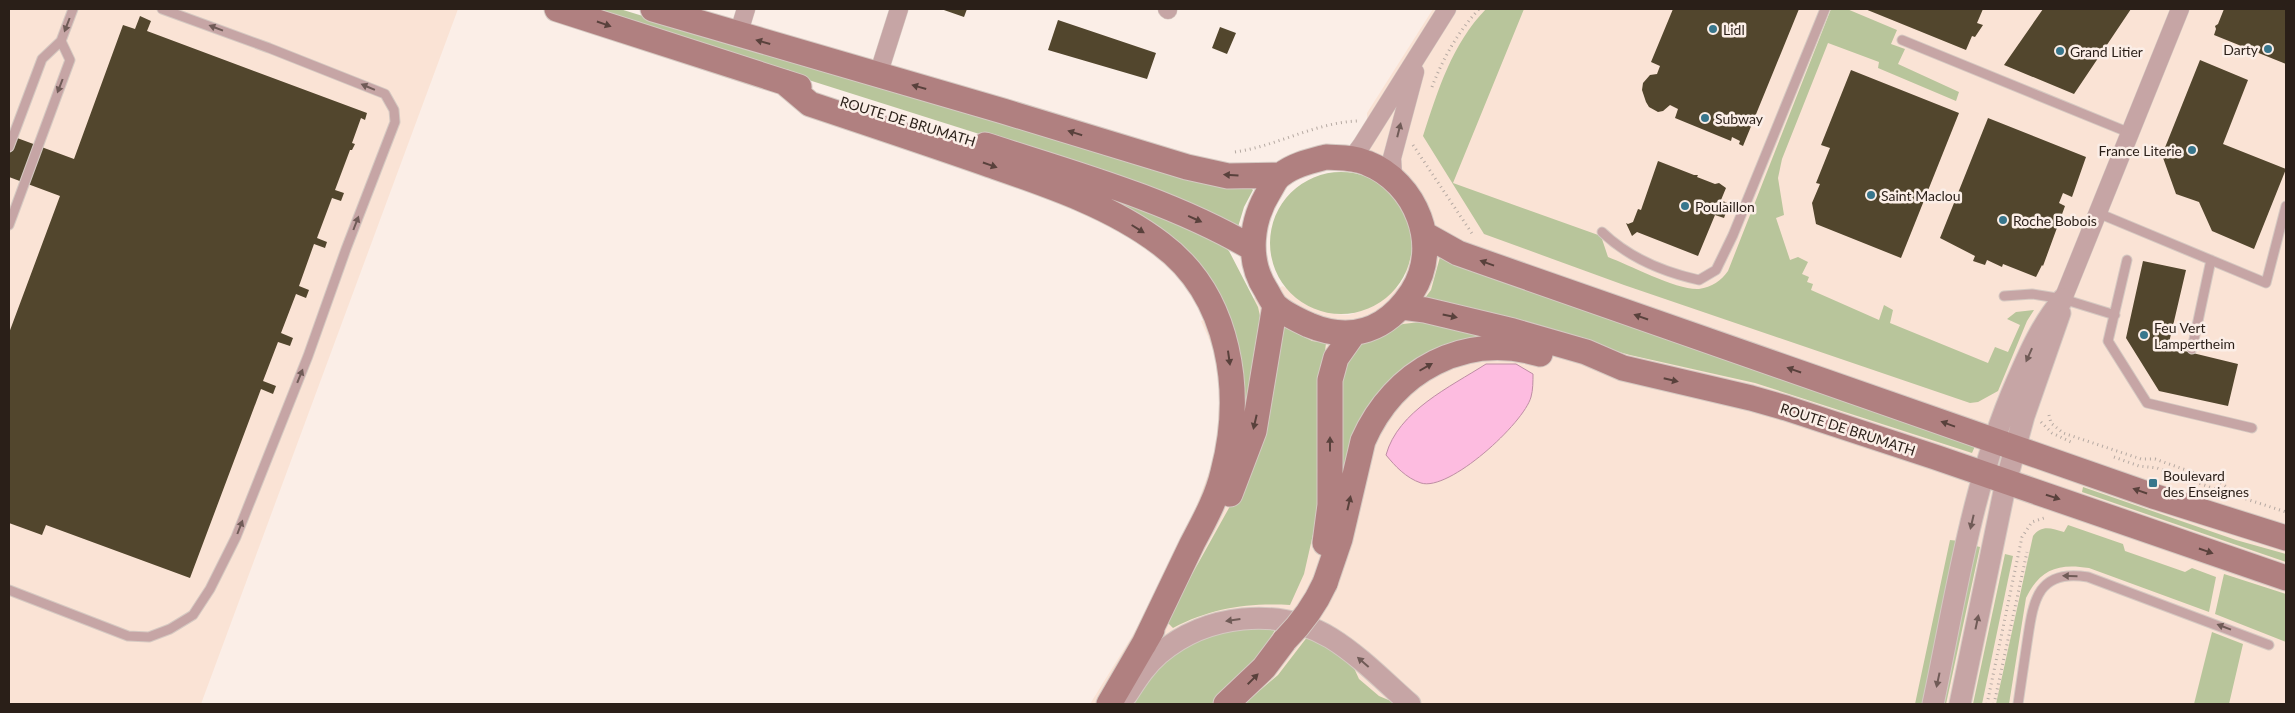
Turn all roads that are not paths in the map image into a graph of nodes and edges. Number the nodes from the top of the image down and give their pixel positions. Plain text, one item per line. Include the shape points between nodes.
1 (73, 9) edge
2 (162, 9) edge
3 (558, 9) edge
4 (652, 9) edge
5 (746, 9) edge
6 (900, 9) edge
7 (1447, 9) edge
8 (1825, 9) edge
9 (2180, 9) edge
10 (738, 34) junction
11 (1902, 40) dead end
12 (61, 41) junction
13 (1427, 42) junction
14 (878, 75) junction
15 (784, 82) junction
16 (2130, 134) junction
17 (9, 147) edge
18 (1352, 158) junction
19 (1280, 175) junction
20 (1393, 178) junction
21 (2286, 206) edge
22 (2098, 213) junction
23 (9, 225) edge
24 (1602, 232) dead end
25 (1424, 234) junction
26 (1252, 248) junction
27 (2127, 260) dead end
28 (2212, 260) junction
29 (2004, 296) dead end
30 (2063, 299) junction
31 (1275, 305) junction
32 (1402, 307) junction
33 (2115, 315) junction
34 (1353, 334) junction
35 (2192, 349) dead end
36 (1623, 368) junction
37 (2252, 428) dead end
38 (2005, 444) junction
39 (1983, 474) junction
40 (2006, 482) junction
41 (2286, 538) edge
42 (2286, 578) edge
43 (1320, 581) junction
44 (9, 590) edge
45 (1144, 644) junction
46 (2269, 645) dead end
47 (1110, 704) edge
48 (1120, 704) edge
49 (1226, 704) edge
50 (1410, 704) edge
51 (1933, 704) edge
52 (1960, 704) edge
53 (2018, 704) edge

1 -> 12 lane
44 -> 2 lane via 128,636 149,637 193,615 210,590 236,537 395,122 394,110 385,94
3 -> 15 main road, ROUTE DE BRUMATH
4 - 10 main road
5 - 10 street
6 - 14 street
7 - 13 street
8 - 24 lane via 1733,236 1716,270 1699,280 1670,274 1616,246
9 - 16 street
14 -> 10 main road
11 - 16 lane
12 - 17 lane via 42,59
12 -> 23 lane via 70,60
13 - 18 street
20 -> 13 street via 1392,158 1399,127 1411,82
19 -> 14 main road via 1228,176 1187,167
15 -> 26 main road, ROUTE DE BRUMATH via 1102,183 1199,221
15 -> 45 main road via 810,104 1030,178 1126,222 1162,244 1188,270 1211,303 1227,349 1231,374 1232,423 1228,450 1216,495
16 - 22 street
18 - 19 main road via 1326,157
18 - 20 main road via 1366,162
19 - 26 main road via 1264,200 1255,223
20 - 25 main road via 1408,194
21 - 28 lane via 2266,283
22 - 28 lane
22 - 30 street
25 - 32 main road via 1424,261 1416,286
38 -> 25 main road via 1458,253
26 - 31 main road via 1257,272
27 - 33 lane
28 - 35 lane
29 - 30 lane via 2032,294
30 - 33 lane
30 - 38 street via 2058,324 2024,416
30 -> 38 street via 2037,335
31 - 34 main road via 1325,332
31 -> 45 main road via 1254,431 1239,473 1208,535
32 - 34 main road via 1378,326
32 -> 36 main road, ROUTE DE BRUMATH via 1513,331 1586,352
33 - 37 lane via 2108,341 2147,403
43 -> 34 main road via 1330,505 1332,368
36 -> 39 main road, ROUTE DE BRUMATH via 1778,406
43 -> 36 main road via 1340,539 1363,441 1388,397 1405,382 1441,359 1486,348 1508,347 1581,366
38 - 39 street
38 - 40 street
41 -> 38 main road
39 - 40 main road, ROUTE DE BRUMATH
39 -> 51 street
40 -> 42 main road, ROUTE DE BRUMATH
52 -> 40 street
49 -> 43 main road, bridge via 1250,683 1311,610
45 - 47 main road
46 -> 53 lane via 2088,577 2064,575 2042,588 2035,603
50 -> 48 street via 1330,638 1297,624 1260,618 1221,622 1173,643 1148,665

